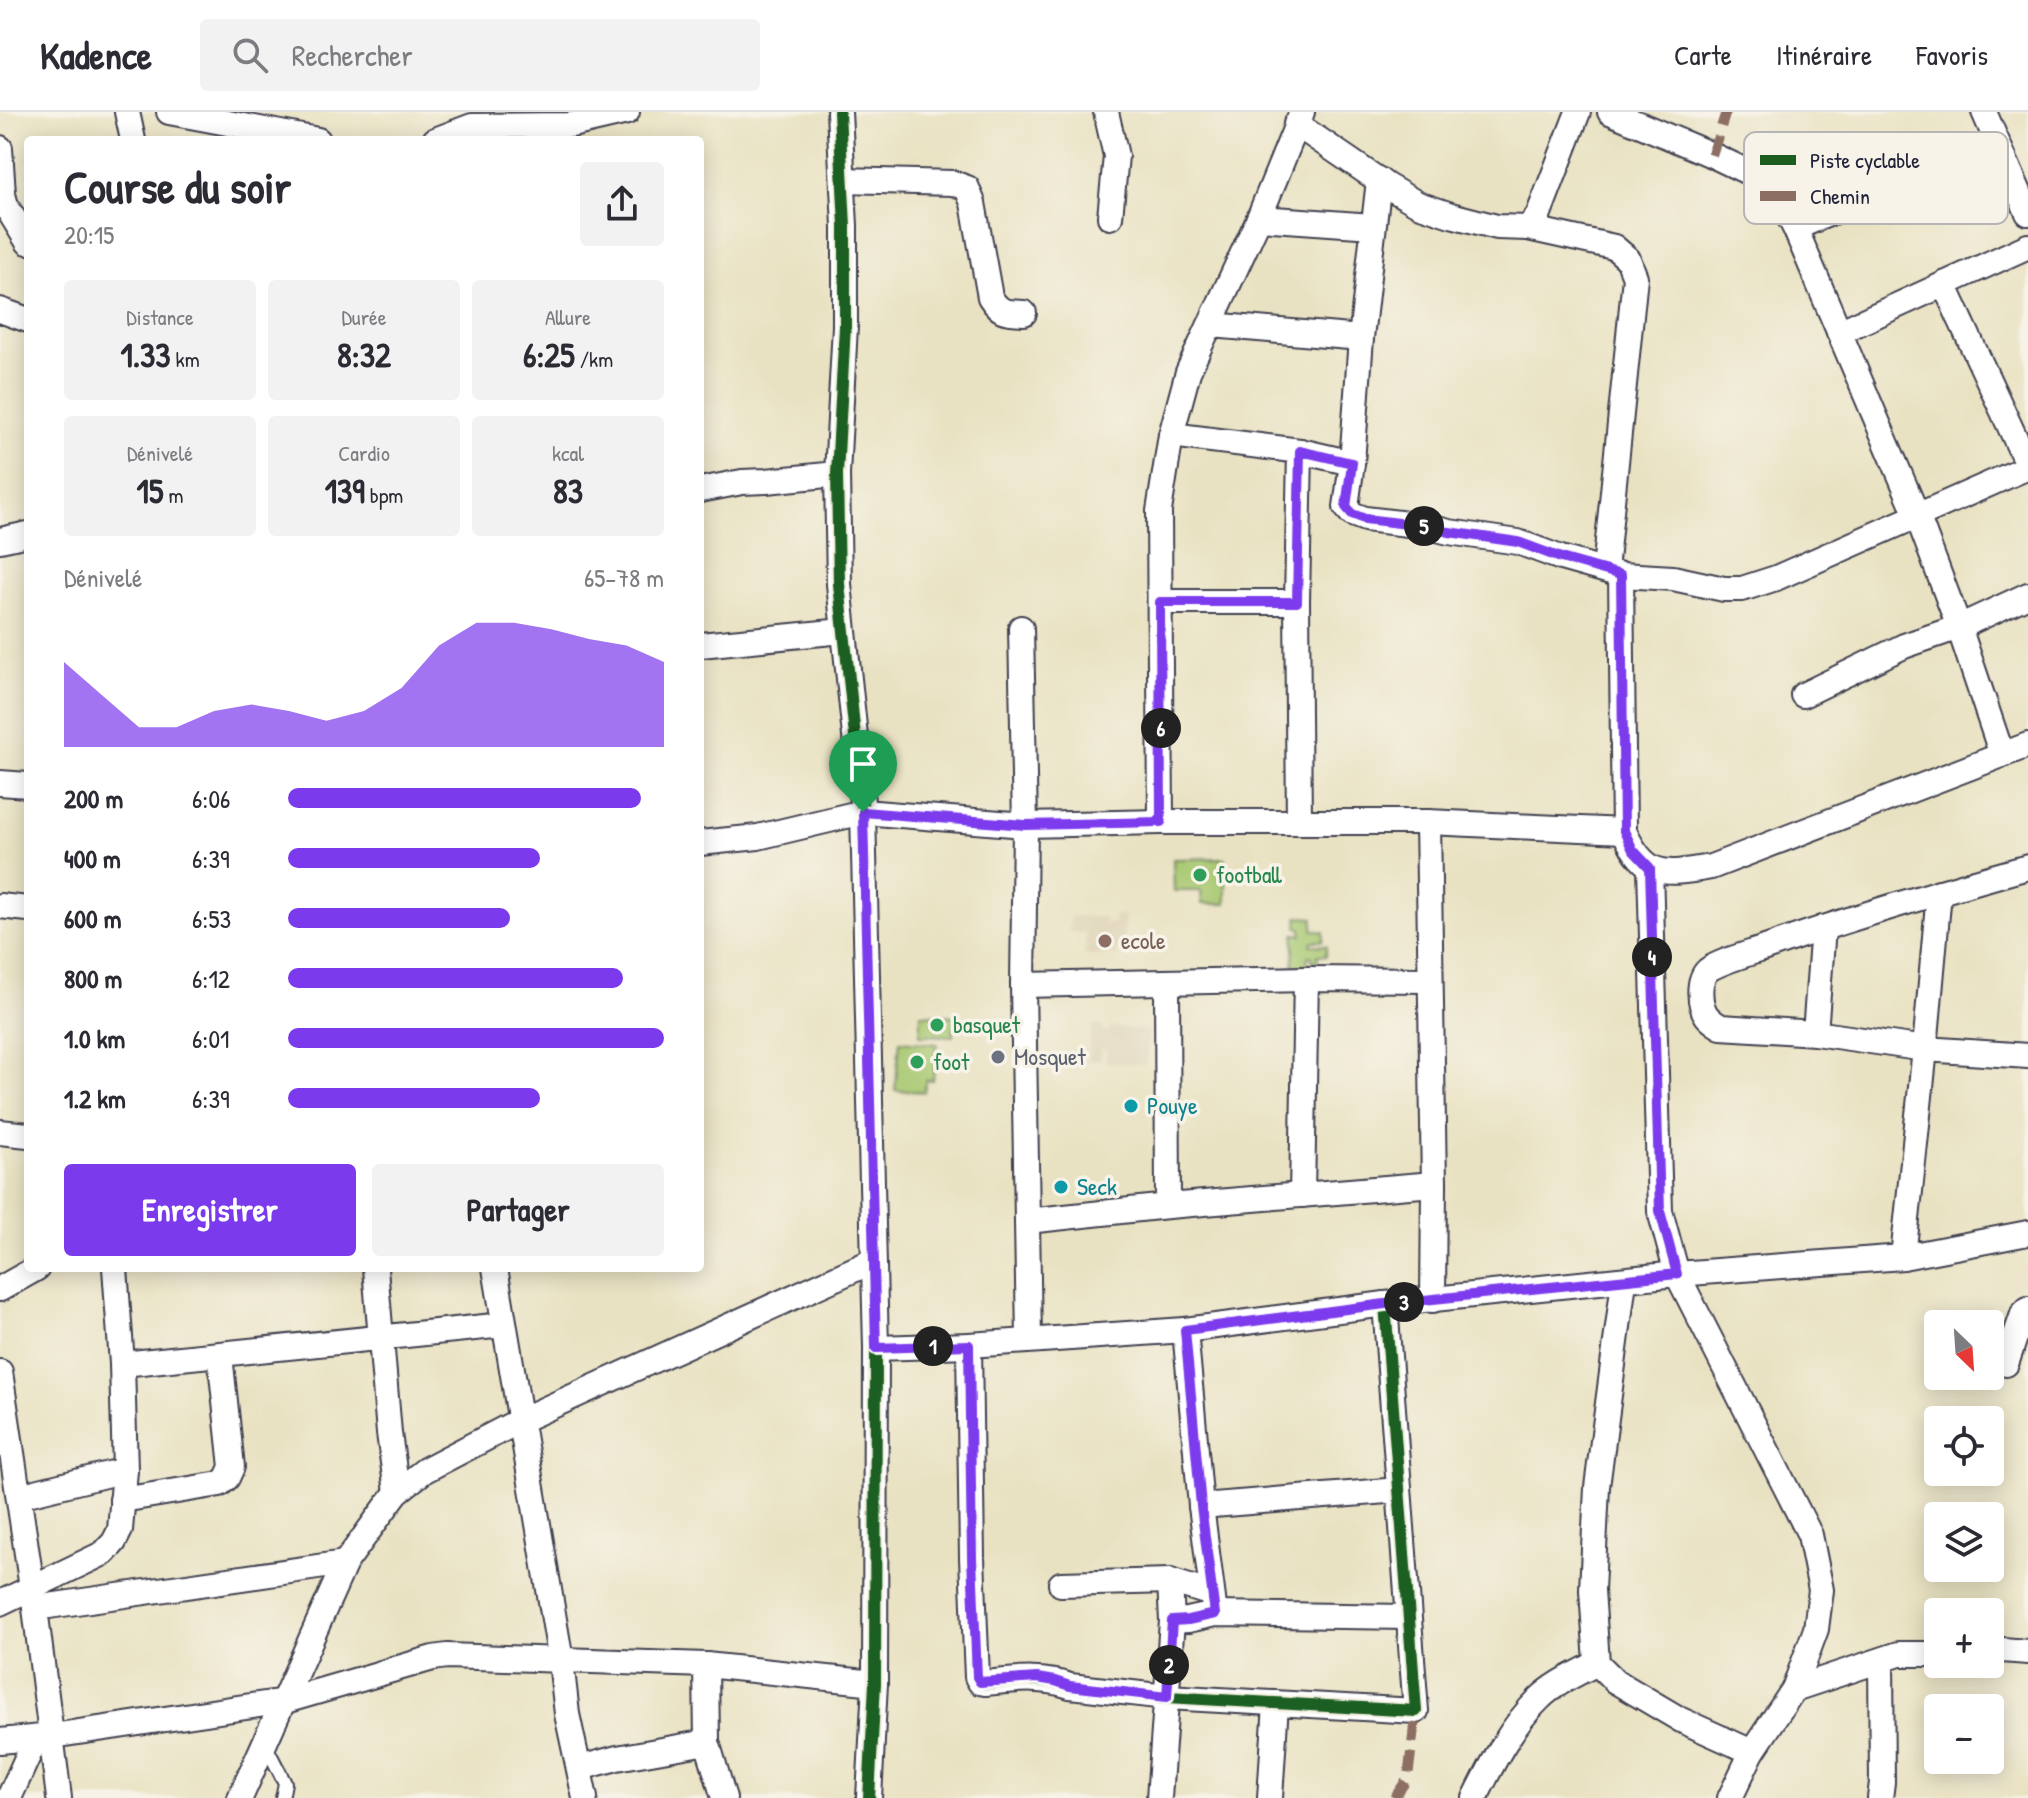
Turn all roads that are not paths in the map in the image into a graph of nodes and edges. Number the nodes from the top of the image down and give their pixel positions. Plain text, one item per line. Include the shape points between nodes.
1 (127, 112) edge
2 (169, 112) edge
3 (627, 112) edge
4 (839, 112) edge
5 (1106, 112) edge
6 (1578, 112) edge
7 (1610, 112) edge
8 (1984, 112) edge
9 (1299, 118) edge
10 (544, 119) edge
11 (446, 131) edge
12 (1992, 132) edge
13 (132, 136) edge
14 (297, 136) edge
15 (0, 148) edge
16 (2008, 168) edge
17 (1744, 170) edge
18 (843, 180) junction
19 (1379, 180) junction
20 (2028, 213) edge
21 (1110, 217) dead end
22 (1259, 218) junction
23 (1793, 224) edge
24 (1805, 224) edge
25 (1373, 226) junction
26 (1528, 228) junction
27 (1795, 228) junction
28 (24, 235) edge
29 (2028, 246) edge
30 (1944, 284) junction
31 (0, 310) edge
32 (1024, 313) dead end
33 (24, 319) edge
34 (1211, 325) junction
35 (1839, 332) junction
36 (1361, 338) junction
37 (1171, 435) junction
38 (1300, 451) junction
39 (1352, 463) junction
40 (2028, 466) edge
41 (837, 474) junction
42 (704, 489) edge
43 (1917, 515) junction
44 (24, 535) edge
45 (0, 540) edge
46 (1613, 572) junction
47 (2028, 595) edge
48 (1160, 602) junction
49 (1297, 602) junction
50 (1959, 627) junction
51 (1021, 628) dead end
52 (843, 631) junction
53 (704, 645) edge
54 (1803, 695) dead end
55 (2028, 745) edge
56 (2002, 755) junction
57 (0, 783) edge
58 (24, 785) edge
59 (863, 812) junction
60 (1161, 822) junction
61 (1299, 822) junction
62 (1428, 822) junction
63 (1025, 825) junction
64 (1624, 831) junction
65 (704, 843) edge
66 (2028, 867) edge
67 (1650, 868) junction
68 (1939, 892) junction
69 (0, 906) edge
70 (24, 909) edge
71 (1823, 928) junction
72 (1306, 979) junction
73 (1429, 980) junction
74 (1167, 982) junction
75 (1023, 985) junction
76 (1815, 1033) junction
77 (1925, 1049) junction
78 (2028, 1056) edge
79 (0, 1132) edge
80 (24, 1135) edge
81 (1434, 1184) junction
82 (1302, 1195) junction
83 (1168, 1206) junction
84 (1027, 1221) junction
85 (2028, 1232) edge
86 (1903, 1257) junction
87 (873, 1261) junction
88 (30, 1272) edge
89 (115, 1272) edge
90 (375, 1272) edge
91 (496, 1272) edge
92 (1677, 1274) junction
93 (1624, 1281) junction
94 (0, 1289) edge
95 (1433, 1300) junction
96 (1385, 1304) junction
97 (2028, 1309) edge
98 (504, 1325) junction
99 (1185, 1330) junction
100 (381, 1339) junction
101 (1029, 1339) junction
102 (969, 1345) junction
103 (876, 1348) junction
104 (220, 1355) junction
105 (122, 1364) junction
106 (2006, 1364) dead end
107 (0, 1372) edge
108 (519, 1421) junction
109 (125, 1470) junction
110 (1399, 1490) junction
111 (397, 1492) junction
112 (19, 1496) junction
113 (122, 1500) junction
114 (1201, 1506) junction
115 (345, 1563) junction
116 (1170, 1581) junction
117 (1061, 1584) dead end
118 (34, 1599) junction
119 (0, 1603) edge
120 (1214, 1604) junction
121 (1408, 1617) junction
122 (1172, 1621) junction
123 (2004, 1650) edge
124 (2028, 1652) edge
125 (1924, 1654) edge
126 (561, 1661) junction
127 (1881, 1661) junction
128 (1597, 1663) junction
129 (706, 1665) junction
130 (875, 1683) junction
131 (1794, 1689) junction
132 (1167, 1697) junction
133 (285, 1701) junction
134 (1276, 1703) junction
135 (44, 1737) junction
136 (0, 1741) edge
137 (707, 1742) junction
138 (265, 1744) junction
139 (1752, 1752) junction
140 (580, 1768) junction
141 (9, 1798) edge
142 (59, 1798) edge
143 (240, 1798) edge
144 (282, 1798) edge
145 (585, 1798) edge
146 (724, 1798) edge
147 (869, 1798) edge
148 (1159, 1798) edge
149 (1270, 1798) edge
150 (1475, 1798) edge
151 (1730, 1798) edge
152 (1880, 1798) edge

1 - 13 street
2 - 14 street
3 - 10 street via 571,125
4 - 18 street
5 - 21 street via 1116,156
6 - 26 street via 1538,216
7 - 17 street
8 - 12 street
9 - 19 street
9 - 22 street
10 - 11 street
15 - 28 street via 6,206
16 - 20 street
18 - 32 street via 953,183 967,188 990,297 1006,312
18 - 41 street via 845,326
19 - 25 street
19 - 26 street via 1418,204 1451,215 1497,227
22 - 25 street
22 - 34 street
23 - 27 street
24 - 27 street
25 - 36 street
26 - 46 street via 1614,247 1628,259 1635,277
27 - 35 street
29 - 30 street
30 - 35 street
30 - 40 street
31 - 33 street
34 - 36 street
34 - 37 street via 1188,372
35 - 43 street
36 - 39 street
37 - 38 street
37 - 48 street via 1159,511
38 - 39 street
38 - 49 street
39 - 46 street via 1346,507 1352,514 1508,540
40 - 43 street
41 - 42 street
41 - 52 street
43 - 46 street via 1742,589
43 - 50 street
44 - 45 street
46 - 64 street
47 - 50 street
48 - 49 street
48 - 60 street
49 - 61 street
50 - 54 street via 1904,646
50 - 56 street
51 - 63 street
52 - 53 street
52 - 59 street
55 - 56 street
56 - 67 street via 1711,867 1676,873
57 - 58 street
59 - 63 street
59 - 65 street via 758,837
59 - 87 street
60 - 61 street
60 - 63 street
61 - 62 street
62 - 64 street
62 - 73 street
63 - 75 street
64 - 67 street
66 - 68 street
67 - 92 street via 1660,1211
68 - 71 street
68 - 77 street
69 - 70 street
71 - 76 street
71 - 76 street via 1706,971 1701,992 1705,1014 1721,1027
72 - 73 street
72 - 74 street
72 - 82 street
73 - 81 street
74 - 75 street
74 - 83 street
75 - 84 street
76 - 77 street
77 - 78 street
77 - 86 street
79 - 80 street
81 - 82 street
81 - 95 street
82 - 83 street
83 - 84 street
84 - 101 street
85 - 86 street
86 - 92 street
87 - 103 street
87 - 108 street
88 - 94 street
89 - 105 street
90 - 100 street
91 - 98 street
92 - 93 street
92 - 131 street via 1810,1535 1821,1590 1816,1629
93 - 95 street
93 - 128 street via 1597,1487 1592,1590
95 - 96 street
96 - 99 street
96 - 110 street
97 - 106 street
98 - 100 street
98 - 108 street
99 - 101 street
99 - 114 street
100 - 104 street
100 - 111 street
101 - 102 street
102 - 103 street
102 - 132 street via 977,1677 985,1683 1037,1678
103 - 130 street
104 - 105 street
104 - 113 street via 232,1467 227,1478 220,1484
105 - 109 street
107 - 112 street
108 - 111 street via 425,1470
108 - 126 street
109 - 112 street
109 - 113 street
110 - 114 street
110 - 121 street
111 - 115 street
112 - 118 street
113 - 118 street via 114,1542
114 - 120 street
115 - 118 street
115 - 133 street
116 - 117 street
116 - 120 street
116 - 122 street
118 - 119 street
118 - 135 street
120 - 121 street
120 - 122 street via 1188,1620
121 - 134 street via 1416,1711
122 - 132 street
123 - 124 street
125 - 127 street via 1899,1654
126 - 129 street
126 - 133 street via 433,1658
126 - 140 street
127 - 131 street
127 - 152 street
128 - 139 street via 1615,1681 1681,1720
128 - 150 street via 1556,1685 1520,1719
129 - 130 street
129 - 137 street
130 - 147 street
131 - 139 street
132 - 134 street
132 - 148 street
133 - 135 street
133 - 138 street
134 - 149 street
135 - 136 street
135 - 141 street
135 - 142 street
137 - 140 street
137 - 146 street
138 - 143 street
138 - 144 lane via 285,1783
139 - 151 street
140 - 145 street

